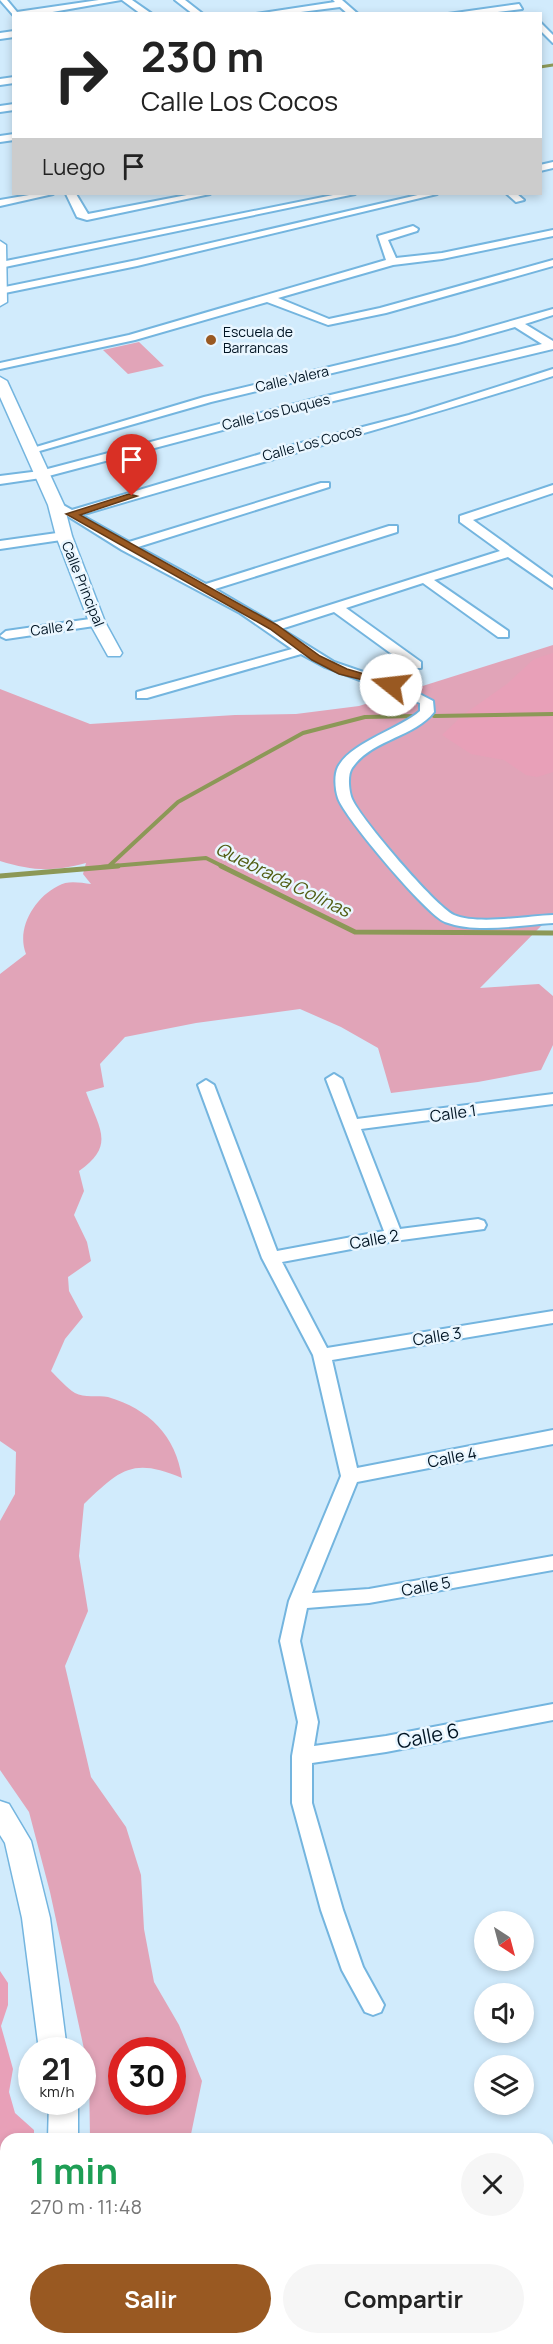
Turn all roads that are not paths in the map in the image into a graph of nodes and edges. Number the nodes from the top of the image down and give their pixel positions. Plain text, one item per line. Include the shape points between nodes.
1 (3, 0) edge
2 (117, 0) edge
3 (126, 0) edge
4 (179, 0) edge
5 (339, 2) edge
6 (516, 2) edge
7 (12, 12) edge
8 (34, 12) edge
9 (145, 12) edge
10 (196, 12) edge
11 (273, 12) edge
12 (352, 12) edge
13 (463, 12) edge
14 (43, 195) edge
15 (71, 195) edge
16 (200, 195) edge
17 (346, 195) edge
18 (428, 195) edge
19 (322, 201) junction
20 (0, 203) edge
21 (343, 215) junction
22 (413, 229) dead end
23 (553, 233) edge
24 (0, 244) edge
25 (392, 262) junction
26 (553, 263) edge
27 (1, 265) edge
28 (1, 295) edge
29 (265, 297) junction
30 (553, 312) edge
31 (518, 324) junction
32 (553, 345) edge
33 (0, 366) edge
34 (553, 372) edge
35 (1, 385) edge
36 (32, 450) junction
37 (41, 474) junction
38 (0, 480) edge
39 (325, 485) dead end
40 (553, 489) edge
41 (56, 505) junction
42 (71, 514) junction
43 (393, 530) dead end
44 (64, 536) junction
45 (0, 545) edge
46 (126, 547) junction
47 (510, 552) junction
48 (425, 579) junction
49 (553, 584) edge
50 (205, 588) junction
51 (336, 607) junction
52 (97, 621) junction
53 (273, 627) junction
54 (503, 634) dead end
55 (6, 635) dead end
56 (302, 650) junction
57 (114, 653) dead end
58 (416, 665) dead end
59 (142, 695) dead end
60 (553, 919) edge
61 (334, 1079) dead end
62 (206, 1084) dead end
63 (553, 1099) edge
64 (352, 1125) junction
65 (478, 1225) dead end
66 (394, 1235) junction
67 (271, 1258) junction
68 (553, 1317) edge
69 (322, 1355) junction
70 (553, 1437) edge
71 (350, 1476) junction
72 (553, 1563) edge
73 (299, 1600) junction
74 (553, 1712) edge
75 (302, 1756) junction
76 (0, 1812) edge
77 (373, 2005) dead end
78 (51, 2037) edge
79 (64, 2115) edge
80 (63, 2133) edge

1 - 7 street
2 - 8 street
3 - 9 street
4 - 10 street
5 - 11 street
5 - 12 street
6 - 13 street
14 - 20 street
15 - 16 street via 81,215 87,217
17 - 19 street
18 - 21 street
19 - 21 street
19 - 27 street
21 - 28 street
22 - 25 street via 382,238
23 - 25 street
24 - 27 street
25 - 29 street
26 - 29 street via 328,322
27 - 28 street
29 - 33 street via 131,338
30 - 31 street, Calle Valera
31 - 32 street
31 - 36 street, Calle Valera via 208,399
32 - 37 street, Calle Los Duques via 318,401
34 - 42 street, Calle Los Cocos via 413,417 278,452
35 - 36 street, Calle Principal
36 - 37 street, Calle Principal
37 - 38 street, Calle Los Duques
37 - 41 street, Calle Principal
39 - 46 street
40 - 47 street via 465,517
41 - 42 street
41 - 44 street, Calle Principal
42 - 46 street
43 - 50 street
44 - 45 street
44 - 52 street, Calle Principal
46 - 50 street
47 - 48 street
47 - 49 street
48 - 51 street
48 - 54 street
50 - 53 street
51 - 53 street
51 - 58 street
52 - 55 street, Calle 2
52 - 57 street, Calle Principal
53 - 56 street
56 - 59 street
56 - 60 street via 343,672 407,690 426,701 428,712 361,751 345,767 342,777 345,799 353,811 426,900 446,917 466,924
61 - 64 street
62 - 67 street
63 - 64 street, Calle 1
64 - 66 street
65 - 66 street, Calle 2
66 - 67 street, Calle 2
67 - 69 street
68 - 69 street, Calle 3
69 - 71 street
70 - 71 street, Calle 4
71 - 73 street
72 - 73 street, Calle 5 via 369,1596
73 - 75 street via 291,1641 308,1722
74 - 75 street, Calle 6
75 - 77 street via 302,1803 332,1910 353,1970
76 - 78 street via 18,1841 36,1918
79 - 80 street

